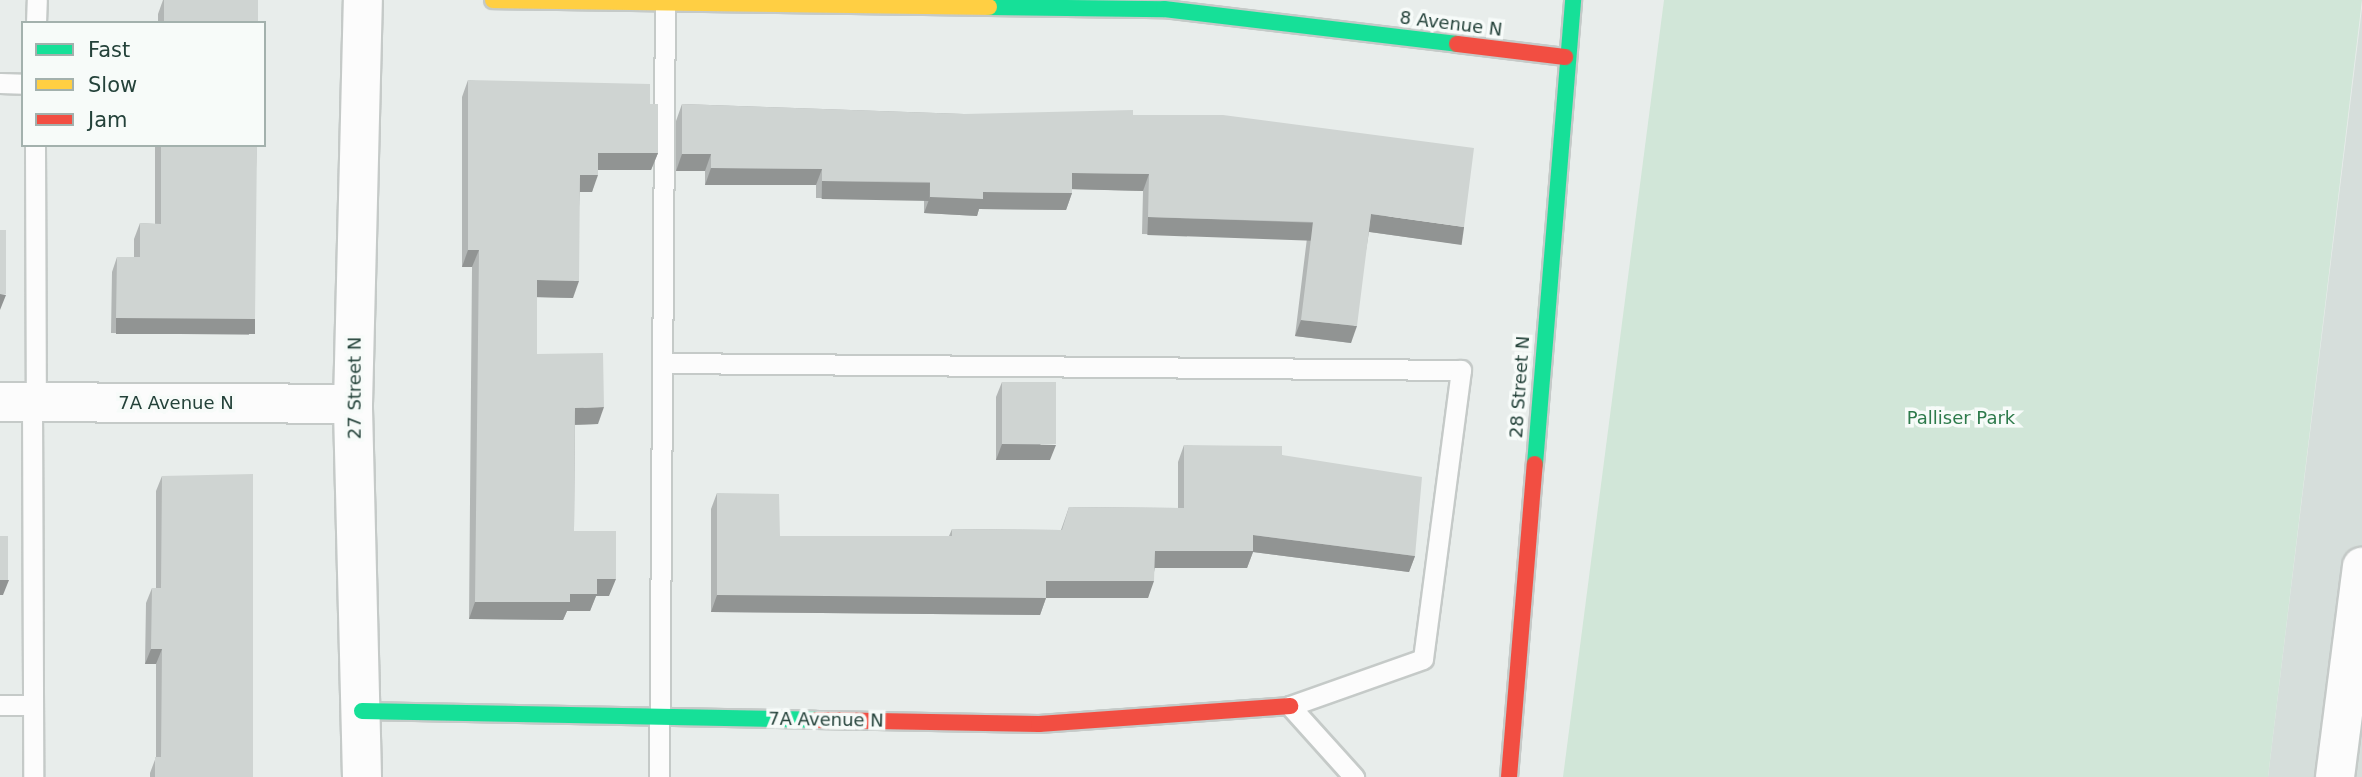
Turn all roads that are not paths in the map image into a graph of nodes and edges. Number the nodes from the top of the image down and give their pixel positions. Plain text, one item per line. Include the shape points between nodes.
1 (37, 0) edge
2 (363, 0) edge
3 (493, 0) edge
4 (1573, 0) edge
5 (665, 1) edge
6 (36, 21) edge
7 (1565, 57) junction
8 (0, 83) edge
9 (21, 83) edge
10 (35, 147) edge
11 (662, 363) junction
12 (22, 402) edge
13 (353, 404) junction
14 (2362, 566) edge
15 (0, 705) edge
16 (31, 705) junction
17 (1290, 706) junction
18 (362, 710) junction
19 (659, 716) junction
20 (33, 777) edge
21 (362, 777) edge
22 (659, 777) edge
23 (1354, 777) edge
24 (1509, 777) edge
25 (2334, 777) edge

1 - 6 lane
2 - 13 street, 27 Street N
3 - 5 street, 8 Avenue N
4 - 7 street, 28 Street N
5 - 7 street, 8 Avenue N via 1164,9
5 - 11 lane
7 - 24 street, 28 Street N
8 - 9 lane
10 - 12 lane
11 - 17 lane via 1461,370 1423,659
11 - 19 lane
12 - 13 street, 7A Avenue N
12 - 16 lane
13 - 18 street, 27 Street N
14 - 25 street
15 - 16 lane
16 - 20 lane
17 - 19 street, 7A Avenue N via 1039,724
17 - 23 lane
18 - 19 street, 7A Avenue N
18 - 21 street, 27 Street N
19 - 22 lane

